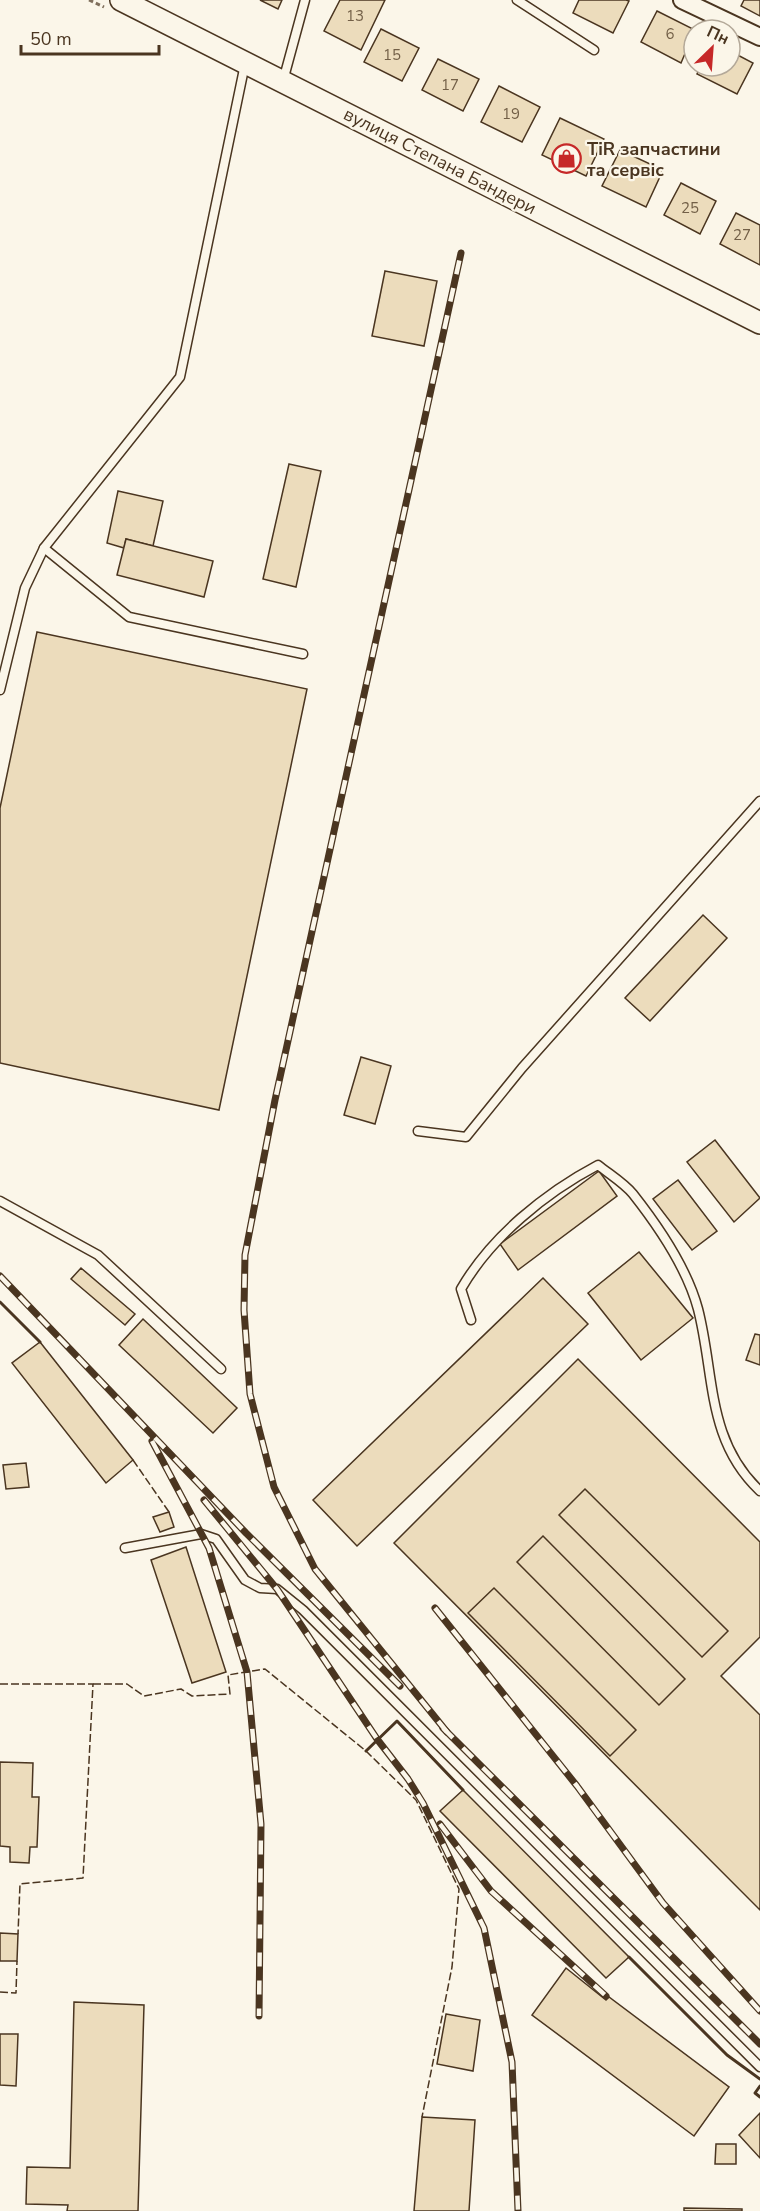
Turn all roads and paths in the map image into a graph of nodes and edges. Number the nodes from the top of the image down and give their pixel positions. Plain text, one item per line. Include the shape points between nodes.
1 (122, 0) edge
2 (305, 0) edge
3 (517, 0) edge
4 (682, 0) edge
5 (760, 36) edge
6 (594, 50) dead end
7 (246, 63) junction
8 (282, 82) junction
9 (760, 323) edge
10 (44, 548) junction
11 (303, 654) dead end
12 (0, 690) edge
13 (760, 801) edge
14 (418, 1131) dead end
15 (0, 1201) edge
16 (471, 1320) dead end
17 (221, 1369) dead end
18 (760, 1491) edge
19 (125, 1548) dead end
20 (760, 2067) edge

1 - 7 street, вулиця Степана Бандери
2 - 8 lane
3 - 6 lane
4 - 5 street
7 - 8 street, вулиця Степана Бандери
7 - 10 lane via 180,377
8 - 9 street, вулиця Степана Бандери
10 - 11 lane via 129,617
10 - 12 lane via 25,588
13 - 14 lane via 530,1059 466,1137
15 - 17 lane via 98,1255
16 - 18 lane via 461,1289 476,1263 537,1206 570,1180 598,1165 632,1193 675,1256 698,1308 721,1434 743,1475
19 - 20 lane via 201,1534 216,1539 245,1580 260,1588 277,1589 303,1610

